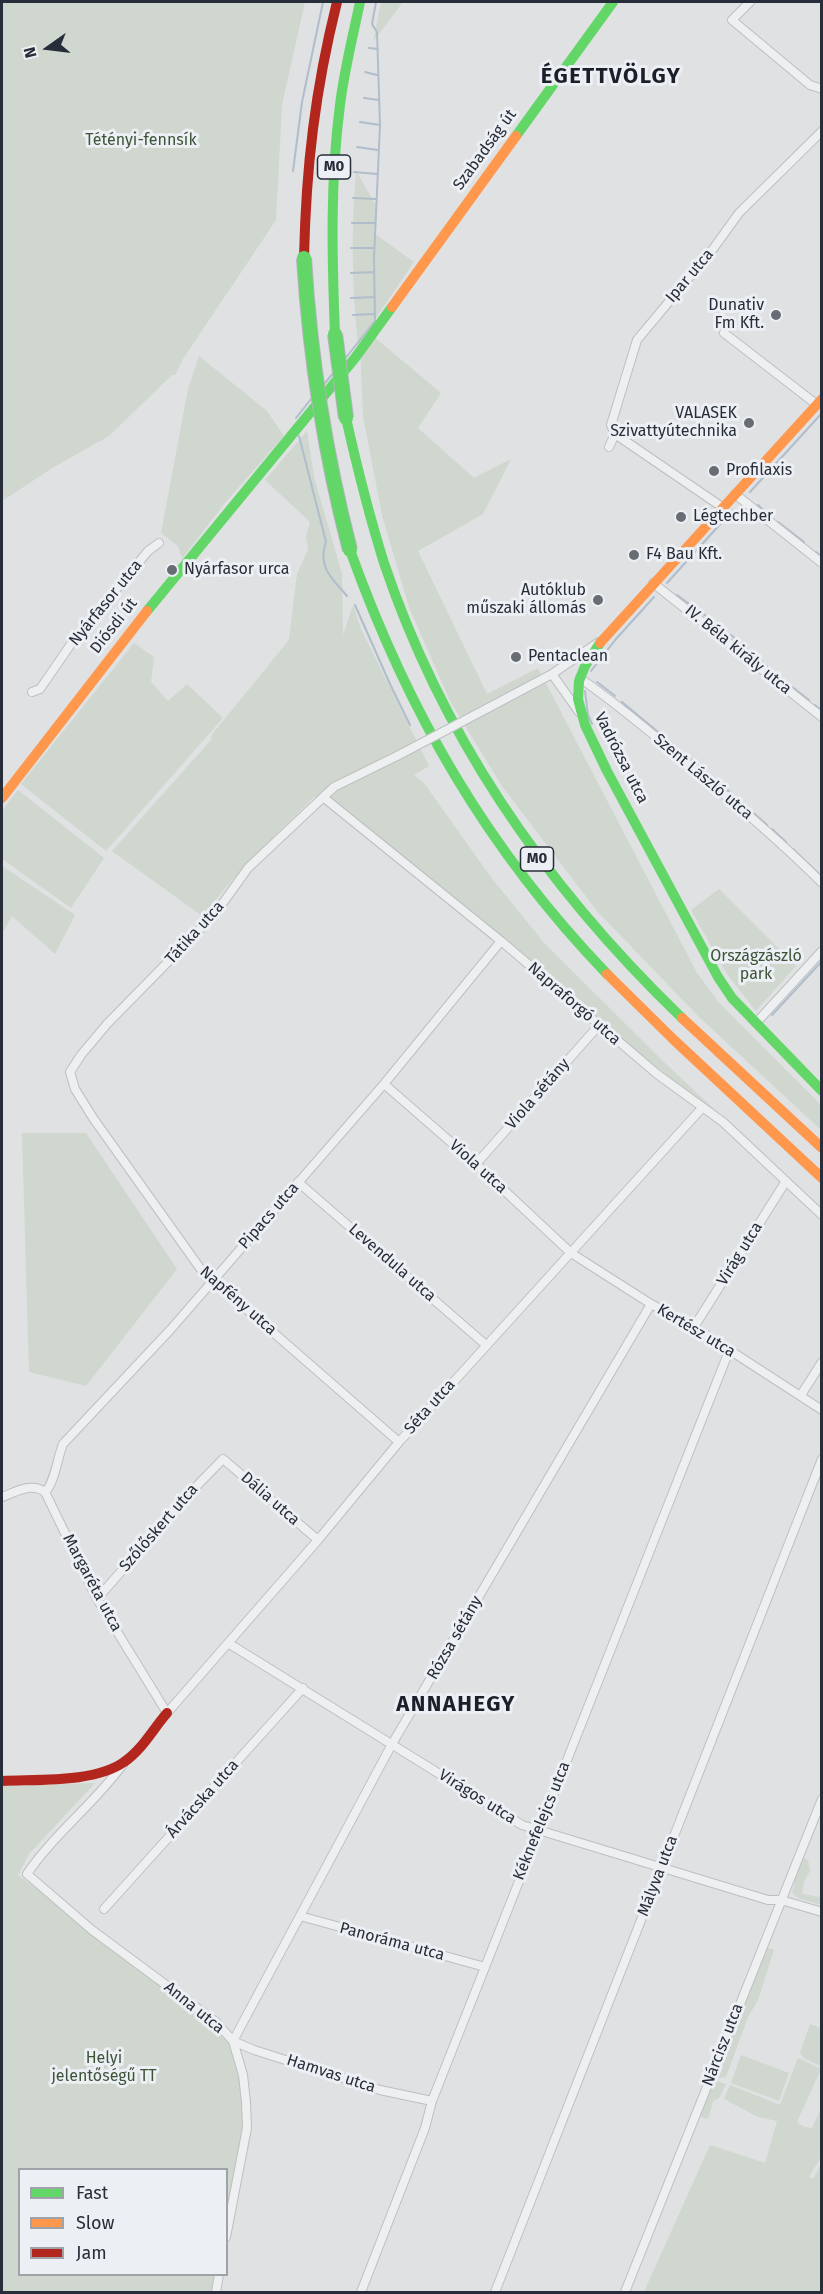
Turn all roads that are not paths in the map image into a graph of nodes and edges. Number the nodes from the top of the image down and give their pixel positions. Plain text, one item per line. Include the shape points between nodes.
1 (337, 2) edge
2 (360, 2) edge
3 (613, 2) edge
4 (750, 2) edge
5 (822, 89) edge
6 (822, 131) edge
7 (724, 333) dead end
8 (819, 402) edge
9 (615, 434) junction
10 (609, 447) dead end
11 (258, 477) joint
12 (735, 494) junction
13 (722, 507) junction
14 (159, 543) dead end
15 (822, 563) edge
16 (653, 583) junction
17 (605, 637) junction
18 (552, 674) junction
19 (580, 678) junction
20 (538, 682) junction
21 (560, 686) junction
22 (33, 692) dead end
23 (580, 714) junction
24 (822, 717) edge
25 (323, 797) junction
26 (2, 798) edge
27 (822, 884) edge
28 (501, 941) junction
29 (822, 951) edge
30 (756, 1023) junction
31 (600, 1024) junction
32 (70, 1072) joint
33 (384, 1084) junction
34 (822, 1090) edge
35 (702, 1108) junction
36 (822, 1148) edge
37 (476, 1164) junction
38 (822, 1178) edge
39 (786, 1181) junction
40 (298, 1182) junction
41 (822, 1215) edge
42 (571, 1253) junction
43 (213, 1280) junction
44 (651, 1304) junction
45 (694, 1327) junction
46 (486, 1345) junction
47 (729, 1351) junction
48 (822, 1362) edge
49 (801, 1395) junction
50 (822, 1410) edge
51 (399, 1442) junction
52 (223, 1459) joint
53 (822, 1459) edge
54 (45, 1492) junction
55 (2, 1497) edge
56 (318, 1540) junction
57 (98, 1599) junction
58 (228, 1643) junction
59 (303, 1688) junction
60 (166, 1713) junction
61 (392, 1744) junction
62 (125, 1762) junction
63 (2, 1780) edge
64 (822, 1799) edge
65 (538, 1831) junction
66 (661, 1869) junction
67 (781, 1900) junction
68 (104, 1909) dead end
69 (822, 1912) edge
70 (300, 1916) junction
71 (485, 1967) junction
72 (233, 2041) junction
73 (432, 2101) junction
74 (228, 2227) edge
75 (219, 2276) edge
76 (216, 2292) edge
77 (361, 2292) edge
78 (495, 2292) edge
79 (625, 2292) edge

1 - 38 main road, M0, bridge via 311,134 304,258 317,407 332,481 365,593 405,687 456,778 521,876 612,980
2 - 36 main road, M0, bridge via 340,104 334,165 335,334 346,418 372,530 404,618 459,739 494,797 559,887 690,1026
3 - 11 main road, Szabadság út via 355,358
4 - 5 street via 732,20 810,85
6 - 9 street, Ipar utca via 739,213 637,340 611,425
7 - 8 street
8 - 12 main road, Vadrózsa utca
9 - 10 street, Ipar utca
9 - 13 street
11 - 26 main road, Diósdi út via 152,604
12 - 13 main road, Vadrózsa utca
12 - 15 street
13 - 16 main road, Vadrózsa utca
14 - 22 street, Nyárfasor utca via 148,551 71,644 40,689
16 - 17 main road, Vadrózsa utca
16 - 24 street, IV. Béla király utca
17 - 18 street, Tátika utca
17 - 19 main road, Vadrózsa utca
18 - 20 street, Tátika utca
18 - 21 street
19 - 23 main road, Vadrózsa utca
19 - 27 street, Szent László utca via 716,788
20 - 21 street
20 - 25 street, Tátika utca, bridge
21 - 23 street
23 - 30 main road, Vadrózsa utca via 718,977
25 - 28 street, Napraforgó utca
25 - 32 street, Tátika utca via 248,867 215,914 107,1024
28 - 31 street, Napraforgó utca
28 - 33 street, Pipacs utca
29 - 30 street
30 - 34 main road, Vadrózsa utca
31 - 35 street, Napraforgó utca
31 - 37 street, Viola sétány
32 - 43 street, Napfény utca via 75,1089 93,1118 192,1260
33 - 37 street, Viola utca
33 - 40 street, Pipacs utca
35 - 39 street, Napraforgó utca via 723,1122
35 - 42 street, Séta utca
37 - 42 street, Viola utca
39 - 41 street, Napraforgó utca
39 - 45 street, Virág utca
40 - 43 street, Pipacs utca
40 - 46 street, Levendula utca
42 - 44 street, Kertész utca
42 - 46 street, Séta utca
43 - 51 street, Napfény utca
43 - 54 street, Pipacs utca via 63,1444 51,1486
44 - 45 street, Kertész utca
44 - 61 street, Rózsa sétány
45 - 47 street, Kertész utca
46 - 51 street, Séta utca
47 - 49 street, Kertész utca
47 - 65 street, Kéknefelejcs utca
48 - 49 street
49 - 50 street, Kertész utca
51 - 56 street, Séta utca
52 - 56 street, Dália utca
52 - 57 street, Szőlőskert utca
53 - 66 street, Mályva utca
54 - 55 street via 32,1486
54 - 57 street, Margaréta utca
56 - 58 street, Séta utca
57 - 60 street, Margaréta utca
58 - 59 street, Virágos utca
58 - 60 street, Séta utca
59 - 61 street, Virágos utca
59 - 68 street, Árvácska utca
60 - 62 main road
61 - 65 street, Virágos utca via 522,1825
61 - 70 street, Rózsa sétány
62 - 63 main road via 82,1776
62 - 72 street, Anna utca via 27,1874 92,1930 216,2022
64 - 67 street, Nárcisz utca
65 - 66 street, Virágos utca
65 - 71 street, Kéknefelejcs utca
66 - 67 street, Virágos utca via 768,1900
66 - 78 street, Mályva utca
67 - 69 street, Virágos utca
67 - 79 street, Nárcisz utca
70 - 71 street, Panoráma utca
70 - 72 street, Rózsa sétány
71 - 73 street, Kéknefelejcs utca
72 - 73 street, Hamvas utca via 380,2090
72 - 74 street, Anna utca via 243,2075 247,2128
73 - 77 street, Kéknefelejcs utca
75 - 76 street

